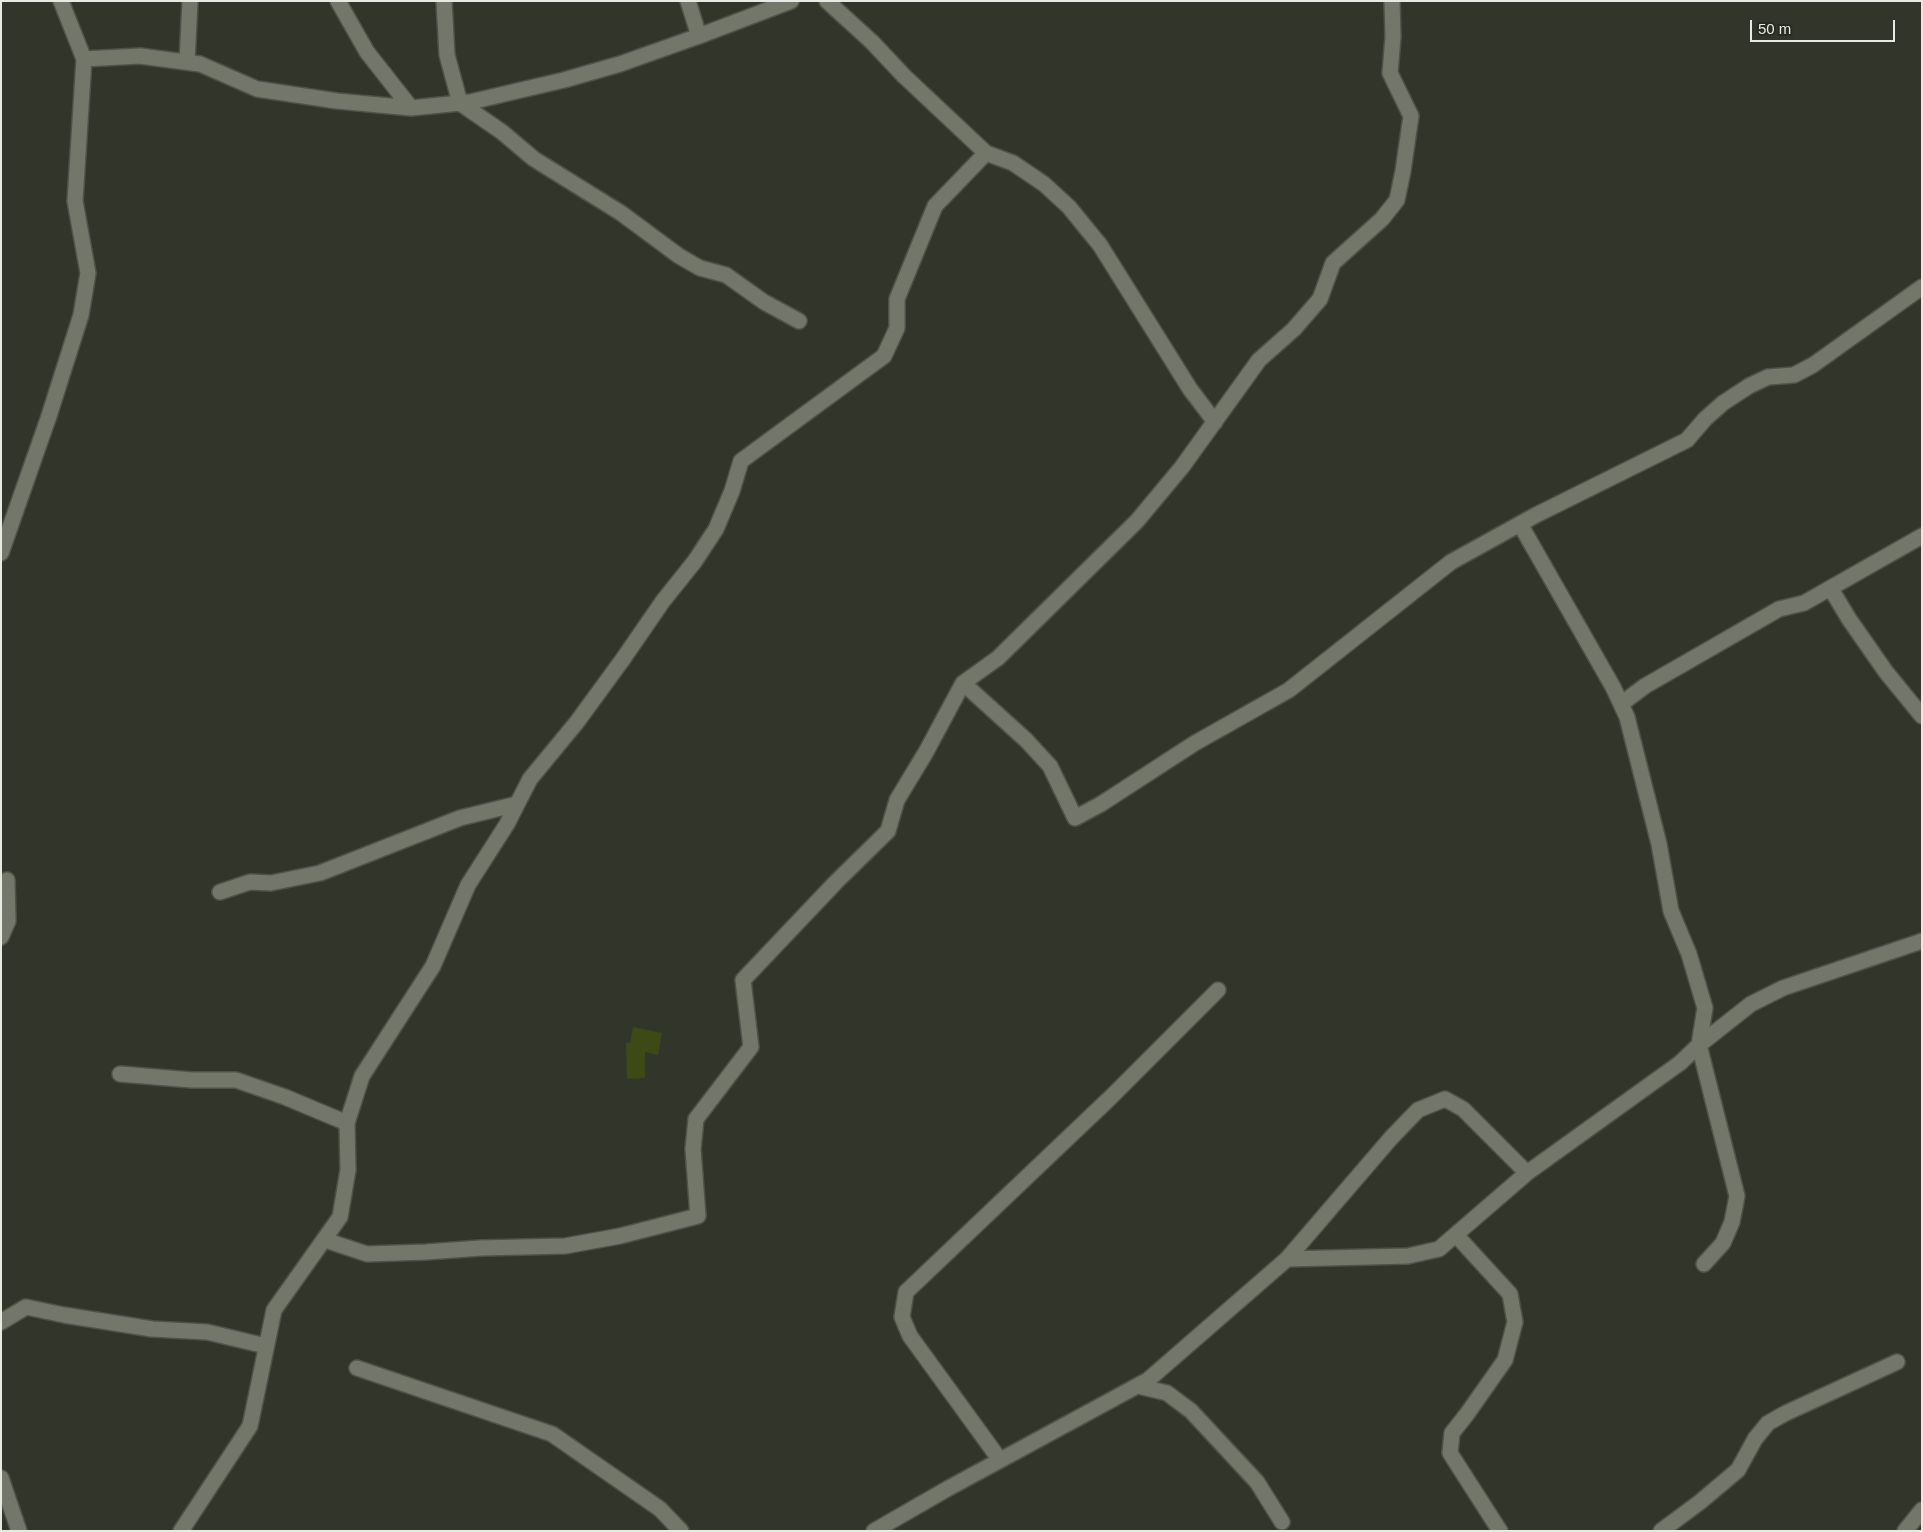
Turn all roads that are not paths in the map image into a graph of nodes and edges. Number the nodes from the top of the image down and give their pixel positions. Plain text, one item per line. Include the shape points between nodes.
1 (61, 1) edge
2 (190, 1) edge
3 (338, 1) edge
4 (444, 1) edge
5 (688, 1) edge
6 (791, 1) edge
7 (827, 1) edge
8 (1392, 1) edge
9 (700, 36) junction
10 (84, 59) junction
11 (187, 62) junction
12 (460, 103) junction
13 (411, 108) junction
14 (986, 153) junction
15 (1922, 287) edge
16 (799, 321) dead end
17 (1215, 422) junction
18 (1520, 524) junction
19 (1922, 536) edge
20 (1, 553) edge
21 (1832, 588) junction
22 (963, 683) junction
23 (1621, 704) junction
24 (1922, 716) edge
25 (517, 804) junction
26 (8, 880) dead end
27 (220, 892) dead end
28 (1, 937) edge
29 (1922, 941) edge
30 (1218, 990) dead end
31 (1700, 1045) junction
32 (120, 1074) dead end
33 (347, 1123) junction
34 (1527, 1173) junction
35 (1456, 1235) junction
36 (325, 1240) junction
37 (1287, 1258) junction
38 (1704, 1264) dead end
39 (1, 1322) edge
40 (266, 1346) junction
41 (1897, 1362) dead end
42 (357, 1368) dead end
43 (1138, 1386) junction
44 (1000, 1460) junction
45 (1, 1478) edge
46 (1922, 1510) edge
47 (1282, 1522) dead end
48 (19, 1531) edge
49 (181, 1531) edge
50 (682, 1531) edge
51 (874, 1531) edge
52 (1500, 1531) edge
53 (1661, 1531) edge
54 (1905, 1531) edge

1 - 10 street
2 - 11 street
3 - 13 street via 367,52
4 - 12 street via 447,55
5 - 9 street
6 - 9 street
7 - 14 street
8 - 17 street via 1390,73 1411,116 1396,200 1382,219 1333,263 1320,299 1294,329 1259,360
9 - 12 street via 564,80
10 - 11 street via 140,56
10 - 20 street via 75,201 88,273 81,315
11 - 13 street via 200,64 257,89
12 - 13 street
12 - 16 street via 502,132 534,160 621,213 678,256 700,268 726,275 764,302
14 - 17 street via 1013,162 1069,207 1100,246 1190,389
14 - 25 street via 935,206 897,299 897,328 884,356 741,461 716,529 624,659 530,779
15 - 18 street via 1813,365 1794,375 1768,377 1729,398 1705,418 1687,440
17 - 22 street via 1137,521 998,658
18 - 22 street via 1451,562 1289,690 1076,818 1050,766
18 - 23 street
19 - 21 street
21 - 23 street via 1804,603 1779,609 1645,686
21 - 24 street via 1886,672
22 - 36 street via 897,800 888,831 742,980 752,1047 696,1119 693,1149 698,1216 565,1246 367,1254
23 - 31 street via 1659,844 1670,912 1689,954 1705,1008
25 - 27 street via 460,818 320,873 271,883 250,882
25 - 33 street via 468,885 433,966 362,1076
26 - 28 street via 8,920
29 - 31 street via 1782,988 1751,1004
30 - 44 street via 906,1292 902,1317 910,1336
31 - 34 street via 1680,1063
31 - 38 street via 1737,1196 1726,1236
32 - 33 street via 236,1080
33 - 36 street via 348,1170 340,1217
34 - 35 street
34 - 37 street via 1463,1109 1445,1099 1418,1110
35 - 37 street via 1440,1249 1408,1256
35 - 52 street via 1510,1294 1515,1322 1505,1360 1452,1433 1450,1453
36 - 40 street via 274,1310
37 - 43 street
39 - 40 street via 26,1306 152,1329 207,1332
40 - 49 street via 250,1426
41 - 53 street via 1768,1423 1738,1470
42 - 50 street via 552,1434 660,1509
43 - 44 street
43 - 47 street via 1167,1393 1191,1412 1257,1482
44 - 51 street
45 - 48 street
46 - 54 street

